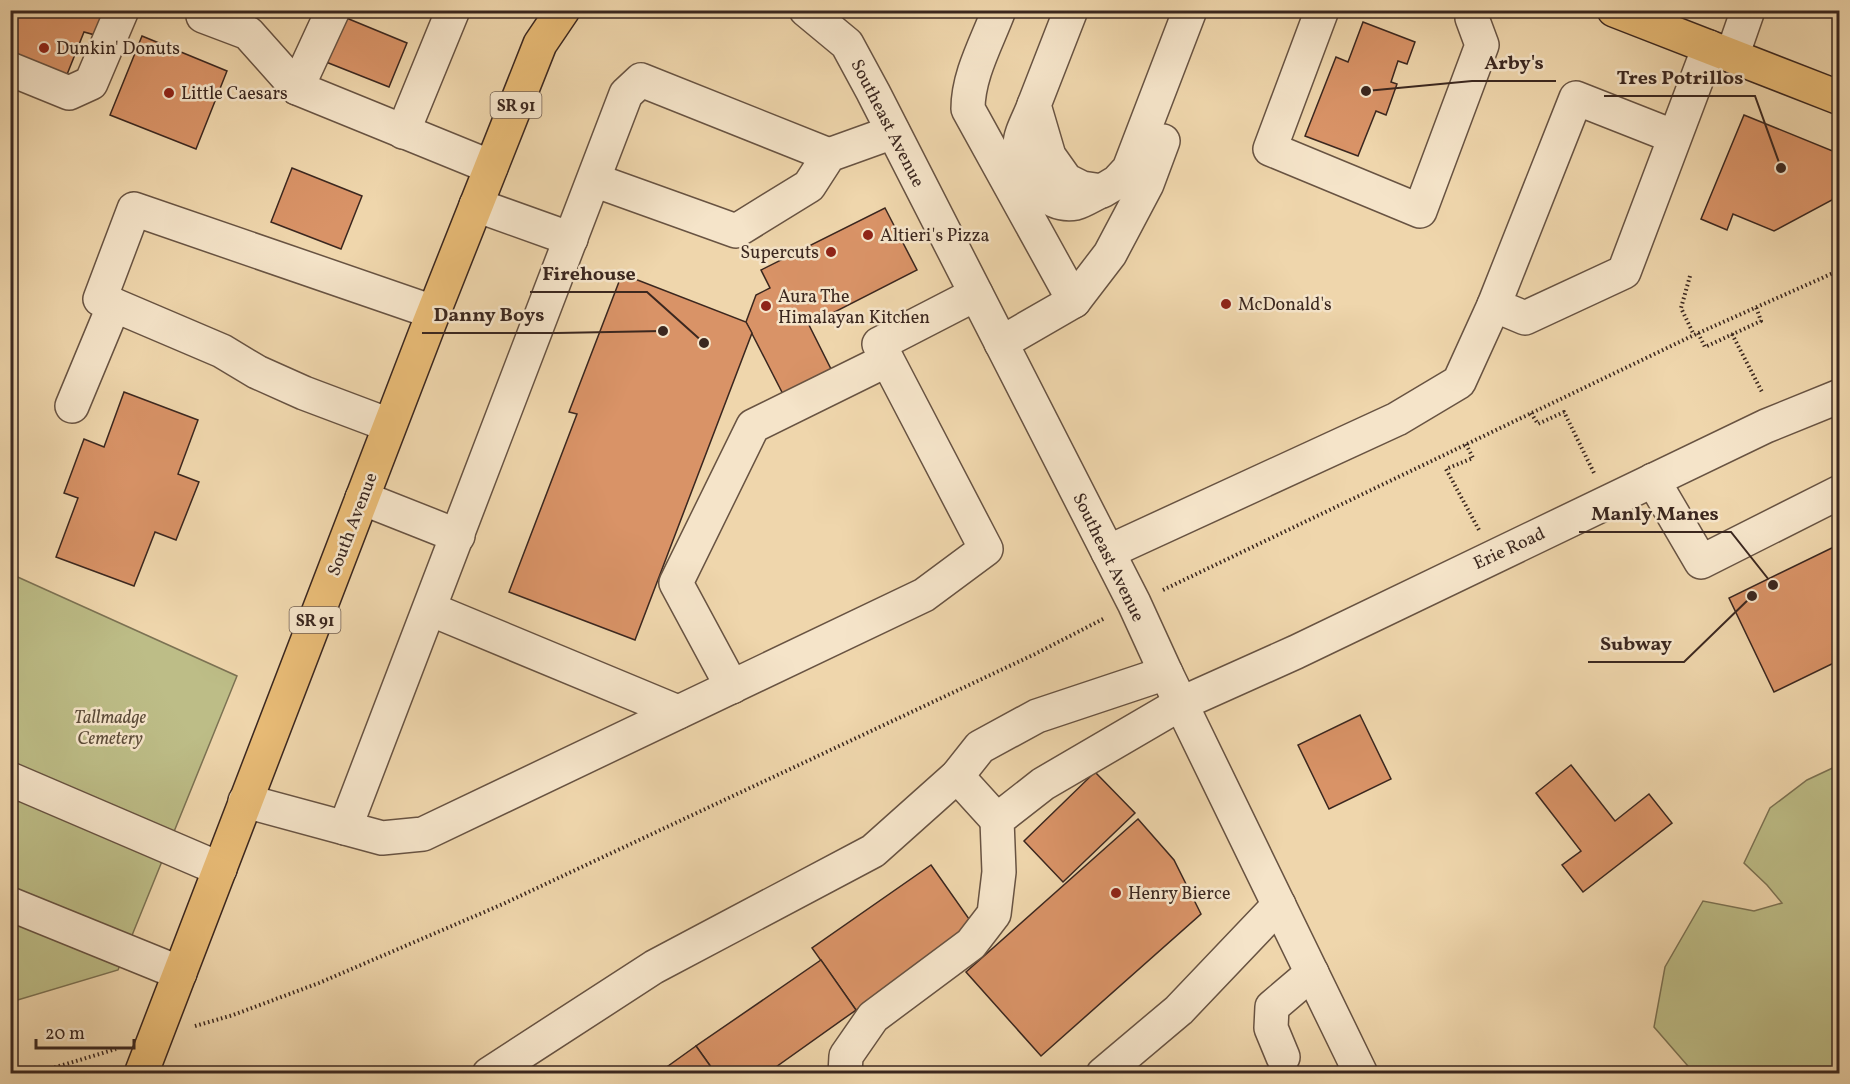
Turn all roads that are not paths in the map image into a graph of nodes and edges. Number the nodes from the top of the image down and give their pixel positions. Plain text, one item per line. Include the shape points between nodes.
1 (122, 10) edge
2 (333, 10) edge
3 (453, 10) edge
4 (542, 10) edge
5 (563, 10) edge
6 (806, 10) edge
7 (845, 10) edge
8 (999, 10) edge
9 (1071, 10) edge
10 (1190, 10) edge
11 (1212, 10) edge
12 (1322, 10) edge
13 (1475, 10) edge
14 (1614, 10) edge
15 (1748, 10) edge
16 (203, 16) dead end
17 (540, 44) junction
18 (847, 44) junction
19 (1720, 52) junction
20 (10, 69) edge
21 (297, 88) junction
22 (1839, 98) edge
23 (403, 132) junction
24 (893, 132) junction
25 (1675, 137) junction
26 (829, 155) junction
27 (491, 167) junction
28 (594, 180) junction
29 (476, 205) junction
30 (571, 239) junction
31 (976, 294) junction
32 (1074, 301) junction
33 (114, 305) junction
34 (1494, 305) junction
35 (433, 312) junction
36 (1001, 343) junction
37 (887, 360) junction
38 (1839, 396) edge
39 (72, 406) dead end
40 (389, 425) junction
41 (1653, 480) junction
42 (1839, 492) edge
43 (362, 498) junction
44 (458, 536) junction
45 (1108, 552) junction
46 (430, 609) junction
47 (1166, 673) junction
48 (732, 687) junction
49 (1180, 704) junction
50 (678, 712) junction
51 (957, 776) junction
52 (10, 779) edge
53 (245, 801) junction
54 (997, 820) junction
55 (345, 828) junction
56 (220, 869) junction
57 (10, 904) edge
58 (1279, 905) junction
59 (180, 973) junction
60 (1312, 973) junction
61 (1279, 1068) edge
62 (141, 1074) edge
63 (489, 1074) edge
64 (845, 1074) edge
65 (1103, 1074) edge
66 (1361, 1074) edge

1 - 20 street via 91,83 69,93
2 - 21 street
3 - 23 street
4 - 17 main road, South Avenue / SR 91
5 - 17 main road, South Avenue / SR 91
6 - 18 street, Southeast Avenue
7 - 18 street, Southeast Avenue
8 - 32 street via 973,75 968,109
9 - 10 street via 1034,105 1049,156 1066,180 1102,191 1129,169
11 - 32 street via 1147,184 1110,254
12 - 13 street via 1270,149 1420,211 1482,45 1472,18
14 - 19 main road
15 - 19 street
16 - 21 street via 248,33
17 - 27 main road, South Avenue / SR 91
18 - 24 street, Southeast Avenue
19 - 22 main road
19 - 25 street
21 - 23 street
23 - 27 street
24 - 26 street
24 - 31 street, Southeast Avenue
25 - 34 street via 1624,272 1525,318
25 - 34 street via 1576,98
26 - 28 street via 809,186 736,231
26 - 28 street via 641,80 626,94
27 - 29 main road, South Avenue / SR 91
28 - 30 street
29 - 30 street
29 - 35 main road, South Avenue / SR 91
30 - 44 street
31 - 36 street, Southeast Avenue
31 - 37 street via 879,344
32 - 36 street
33 - 35 street via 100,299 134,209
33 - 39 street
33 - 40 street via 222,351 304,393
34 - 45 street via 1459,382 1397,419
35 - 40 main road, South Avenue / SR 91
36 - 45 street, Southeast Avenue
37 - 48 street via 753,426 676,583
37 - 48 street via 986,549 924,595
38 - 41 street, Erie Road
40 - 43 main road, South Avenue / SR 91
41 - 42 street via 1701,562
41 - 49 street, Erie Road
43 - 44 street
43 - 53 main road, South Avenue / SR 91
44 - 46 street
45 - 47 street, Southeast Avenue
46 - 50 street
46 - 55 street
47 - 49 street, Southeast Avenue
47 - 51 street via 1037,716 980,747
48 - 50 street
49 - 54 street, Erie Road via 1043,784
49 - 58 street, Southeast Avenue
50 - 55 street via 423,834 382,838
51 - 54 street
51 - 63 street via 873,851 654,967
52 - 56 street
53 - 55 street
53 - 56 main road, South Avenue / SR 91
54 - 64 street via 999,872 994,914 971,944 873,1017 846,1056
56 - 59 main road, South Avenue / SR 91
57 - 59 street
58 - 60 street, Southeast Avenue
58 - 65 street via 1179,1010
59 - 62 main road, South Avenue / SR 91
60 - 61 street via 1272,1006 1271,1028
60 - 66 street, Southeast Avenue

